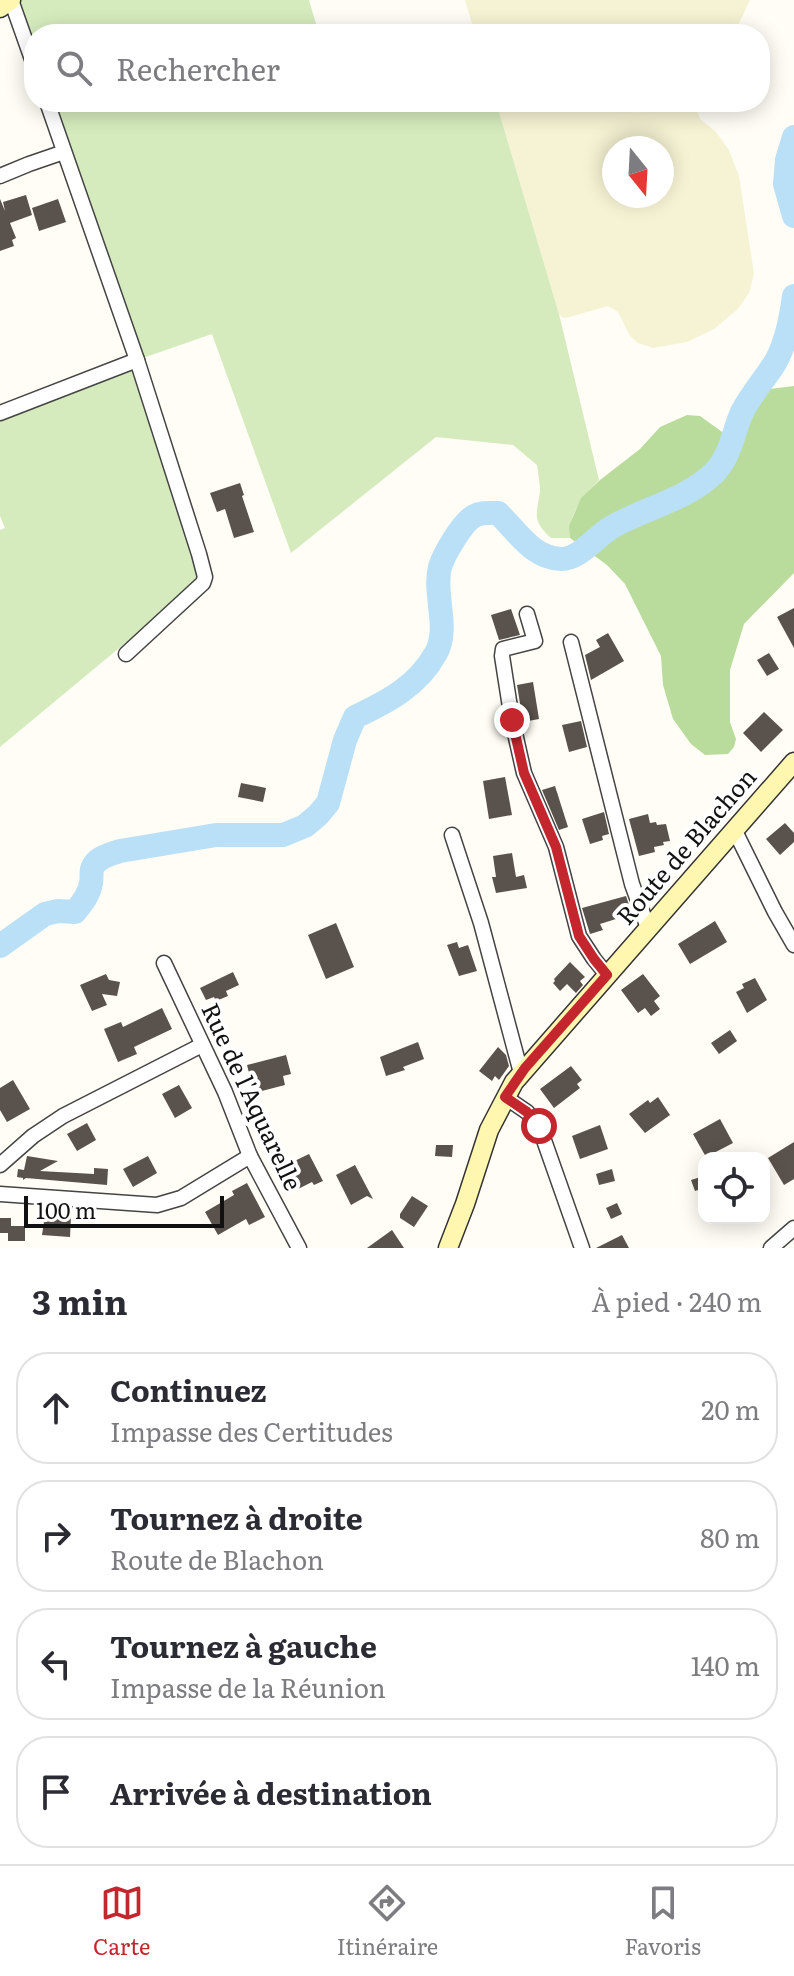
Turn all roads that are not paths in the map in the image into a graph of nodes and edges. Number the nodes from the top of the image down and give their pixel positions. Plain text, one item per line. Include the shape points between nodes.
1 (11, 0) edge
2 (0, 8) edge
3 (24, 37) edge
4 (50, 112) edge
5 (64, 152) junction
6 (0, 176) edge
7 (137, 360) junction
8 (0, 413) edge
9 (527, 614) dead end
10 (571, 642) dead end
11 (126, 654) dead end
12 (794, 762) edge
13 (734, 829) junction
14 (452, 835) dead end
15 (648, 928) junction
16 (794, 945) edge
17 (164, 963) dead end
18 (607, 975) junction
19 (202, 1045) junction
20 (521, 1073) junction
21 (505, 1097) junction
22 (250, 1156) junction
23 (0, 1165) edge
24 (0, 1194) edge
25 (794, 1228) edge
26 (299, 1248) edge
27 (448, 1248) edge
28 (582, 1248) edge
29 (771, 1248) edge

1 - 2 street
1 - 3 street
4 - 5 street
5 - 6 street
5 - 7 street
7 - 8 street
7 - 11 street via 205,577
9 - 18 street via 535,641 503,649 502,656 512,720 524,773 556,847 579,936
10 - 15 street via 632,884
12 - 13 street, Route de Blachon
13 - 15 street, Route de Blachon
13 - 16 street
14 - 20 street
15 - 18 street, Route de Blachon
17 - 19 street, Rue de l'Aquarelle
18 - 20 street, Route de Blachon
19 - 22 street, Rue de l'Aquarelle
19 - 23 street via 63,1116
20 - 21 street, Route de Blachon
21 - 27 street, Route de Blachon
21 - 28 street via 539,1126
22 - 24 street via 181,1198 157,1205
22 - 26 street, Rue de l'Aquarelle
25 - 29 street

